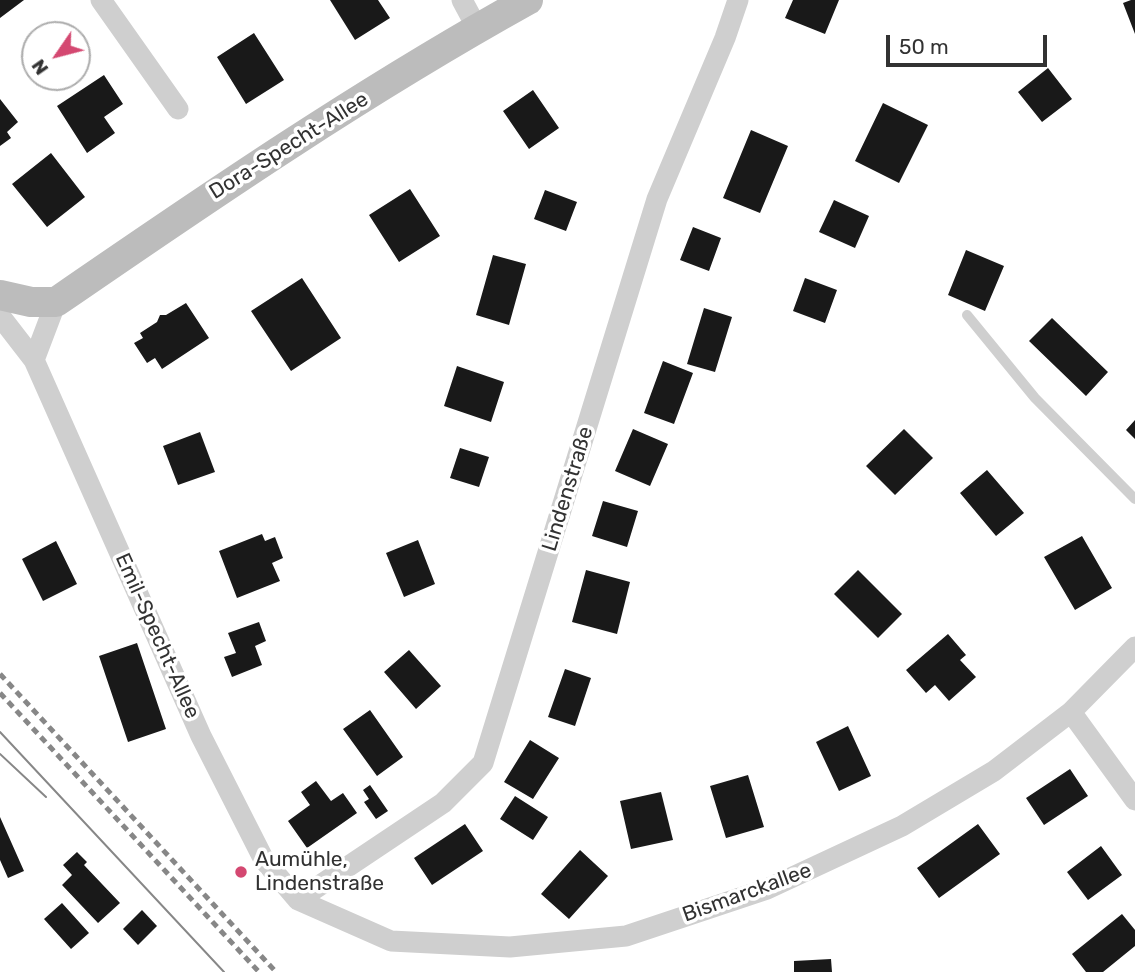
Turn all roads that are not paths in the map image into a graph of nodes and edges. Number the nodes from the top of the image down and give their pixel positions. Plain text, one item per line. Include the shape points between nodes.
1 (101, 0) edge
2 (462, 0) edge
3 (528, 0) edge
4 (738, 0) edge
5 (477, 28) junction
6 (178, 109) dead end
7 (56, 302) junction
8 (0, 312) edge
9 (967, 314) dead end
10 (34, 360) junction
11 (1135, 499) edge
12 (1135, 647) edge
13 (1072, 712) junction
14 (1135, 800) edge
15 (298, 901) junction

1 - 6 street
2 - 5 street
3 - 5 street, Dora-Specht-Allee
4 - 15 street, Lindenstraße via 657,199 482,764 443,803
5 - 7 street, Dora-Specht-Allee via 231,181
7 - 8 street, Emil-Specht-Allee via 32,302
7 - 10 street
8 - 10 street, Emil-Specht-Allee
9 - 11 lane via 1035,398
10 - 15 street, Emil-Specht-Allee via 201,736 264,860
12 - 13 street, Bismarckallee
13 - 14 street
13 - 15 street, Bismarckallee via 994,771 891,831 767,889 626,936 510,947 391,941

